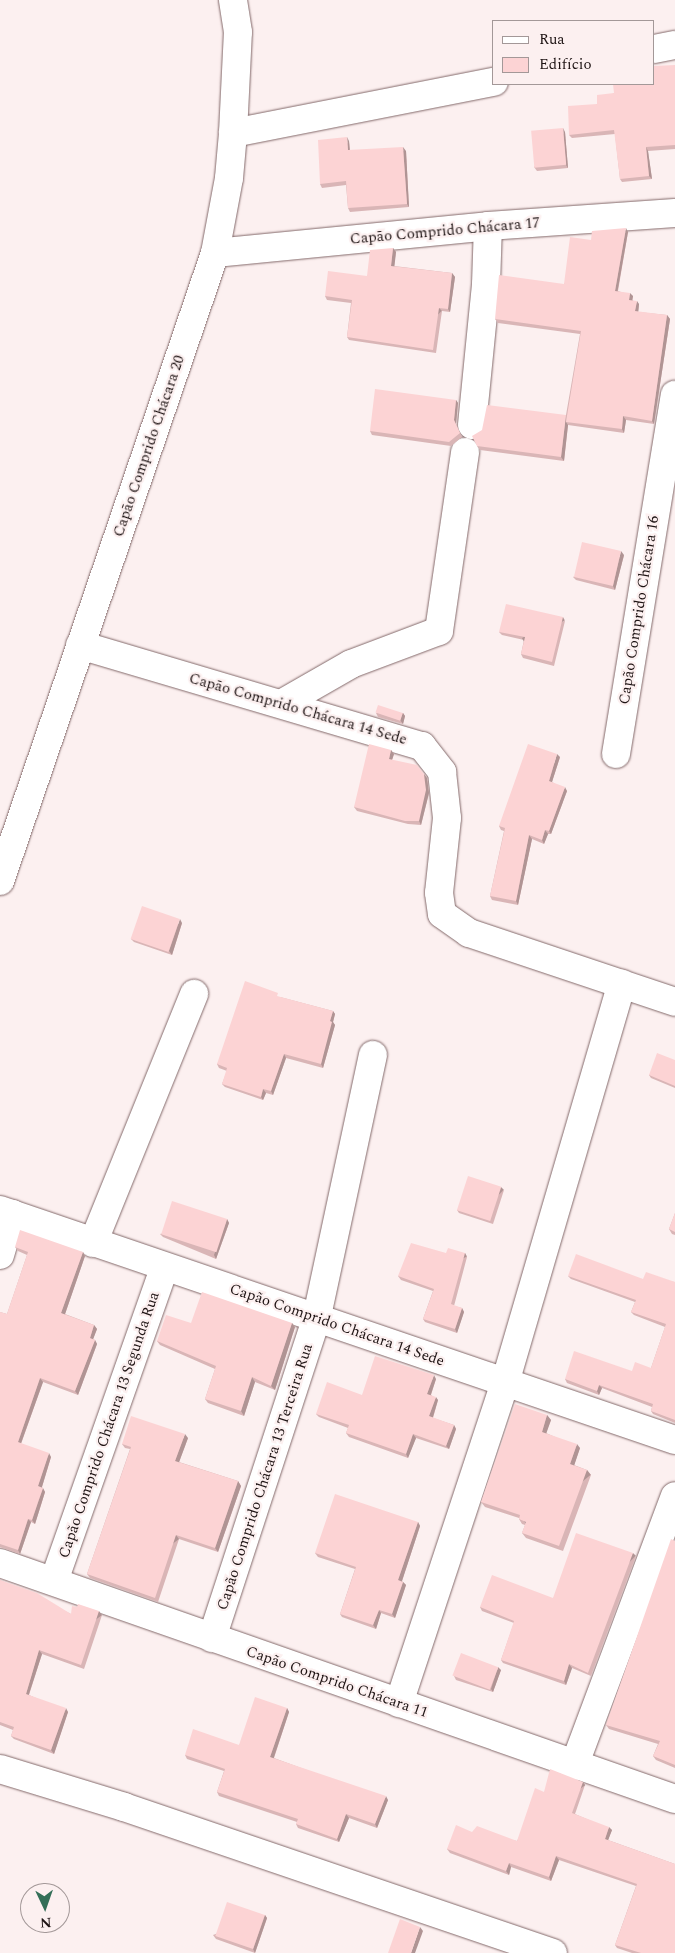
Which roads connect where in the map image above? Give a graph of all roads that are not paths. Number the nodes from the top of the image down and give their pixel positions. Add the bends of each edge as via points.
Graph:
1 (233, 0) edge
2 (675, 45) edge
3 (655, 49) edge
4 (492, 82) edge
5 (233, 133) junction
6 (675, 213) edge
7 (488, 226) junction
8 (215, 253) junction
9 (675, 395) edge
10 (472, 425) dead end
11 (465, 452) dead end
12 (80, 646) junction
13 (283, 703) junction
14 (616, 754) dead end
15 (0, 881) edge
16 (622, 984) junction
17 (194, 994) dead end
18 (675, 1002) edge
19 (373, 1055) dead end
20 (6, 1212) edge
21 (93, 1242) junction
22 (0, 1255) edge
23 (164, 1268) junction
24 (317, 1316) junction
25 (504, 1383) junction
26 (675, 1440) edge
27 (675, 1496) edge
28 (0, 1563) edge
29 (54, 1581) junction
30 (212, 1638) junction
31 (399, 1703) junction
32 (574, 1766) junction
33 (0, 1769) edge
34 (675, 1800) edge
35 (553, 1953) edge

1 - 5 street, Capão Comprido Chácara 20 via 238,32
2 - 3 street
4 - 5 street
5 - 8 street, Capão Comprido Chácara 20 via 229,178
6 - 7 street, Capão Comprido Chácara 17
7 - 8 street, Capão Comprido Chácara 17
7 - 10 street via 486,285
8 - 12 street, Capão Comprido Chácara 20
9 - 14 street, Capão Comprido Chácara 16
11 - 13 street via 439,631 351,664
12 - 13 street, Capão Comprido Chácara 14 Sede
12 - 15 street, Capão Comprido Chácara 20
13 - 16 street, Capão Comprido Chácara 14 Sede via 422,746 442,772 447,818 439,893 442,914 469,933
16 - 18 street, Capão Comprido Chácara 14 Sede
16 - 25 street
17 - 21 street
19 - 24 street, Capão Comprido Chácara 13 Terceira Rua
20 - 21 street, Capão Comprido Chácara 14 Sede
20 - 22 street
21 - 23 street, Capão Comprido Chácara 14 Sede
23 - 24 street, Capão Comprido Chácara 14 Sede
23 - 29 street, Capão Comprido Chácara 13 Segunda Rua
24 - 25 street, Capão Comprido Chácara 14 Sede
24 - 30 street, Capão Comprido Chácara 13 Terceira Rua
25 - 26 street, Capão Comprido Chácara 14 Sede
25 - 31 street
27 - 32 street
28 - 29 street, Capão Comprido Chácara 11
29 - 30 street, Capão Comprido Chácara 11
30 - 31 street, Capão Comprido Chácara 11
31 - 32 street, Capão Comprido Chácara 11
32 - 34 street, Capão Comprido Chácara 11
33 - 35 street via 124,1807

